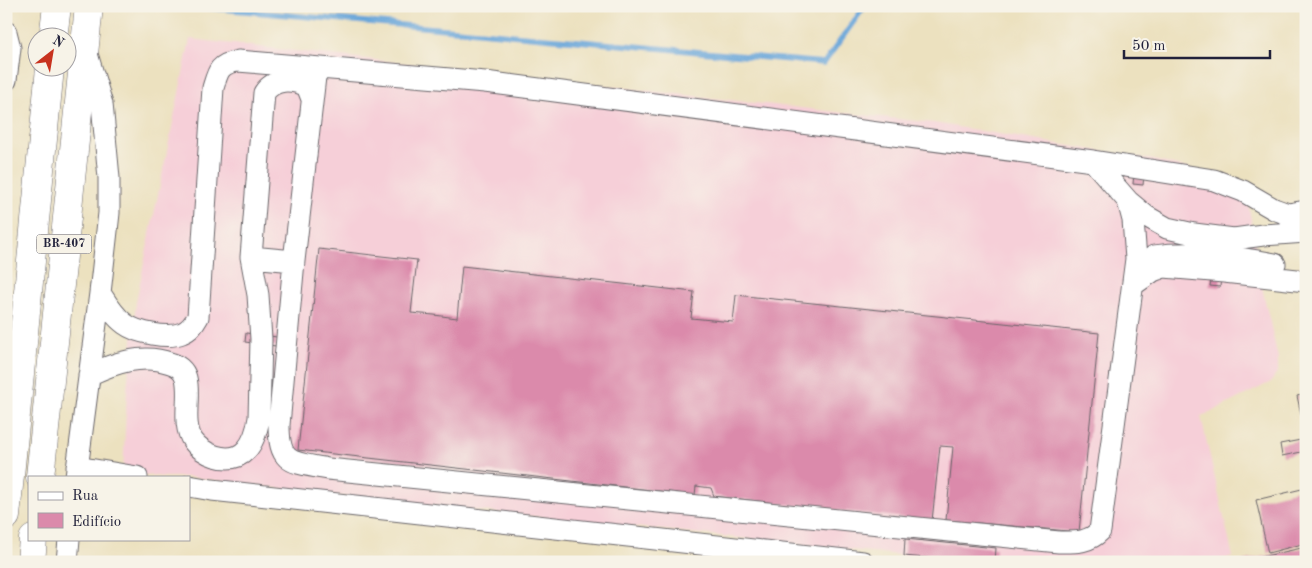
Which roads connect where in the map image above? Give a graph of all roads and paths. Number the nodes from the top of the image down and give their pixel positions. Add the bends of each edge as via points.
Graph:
1 (56, 7) edge
2 (89, 9) edge
3 (54, 28) edge
4 (6, 32) edge
5 (85, 48) junction
6 (316, 68) junction
7 (49, 78) edge
8 (6, 80) edge
9 (312, 98) junction
10 (1093, 161) junction
11 (1128, 201) junction
12 (1306, 211) edge
13 (1306, 232) edge
14 (251, 257) junction
15 (1136, 259) junction
16 (294, 261) junction
17 (1306, 269) edge
18 (1306, 281) edge
19 (1133, 285) junction
20 (100, 293) junction
21 (89, 375) junction
22 (77, 472) edge
23 (40, 476) edge
24 (125, 476) edge
25 (190, 486) edge
26 (6, 516) edge
27 (33, 540) edge
28 (69, 540) edge
29 (31, 562) edge
30 (67, 562) edge
31 (863, 562) edge

1 - 3 highway
2 - 5 highway, BR-407
4 - 8 lane via 10,48
5 - 20 lane via 102,104 109,178
5 - 23 highway, BR-407
6 - 9 lane
6 - 10 lane via 484,82
6 - 20 lane via 238,61 222,66 217,73 213,88 198,317 192,326 181,334 171,335 136,330 119,320
7 - 26 highway, BR-407
9 - 14 lane via 307,86 298,81 278,82 267,88 264,94
9 - 16 lane
10 - 11 lane
10 - 12 lane via 1214,180 1288,214
11 - 13 lane via 1167,228 1194,234 1234,239
11 - 15 lane
14 - 16 lane
14 - 21 lane via 261,339 259,418 254,438 239,456 228,458 207,453 191,438 187,425 186,377 182,369 173,364 158,359 124,362
15 - 17 lane via 1185,253
15 - 19 lane
16 - 19 lane via 279,425 279,444 283,454 291,460 337,470 1059,542 1085,541 1100,531
18 - 19 lane via 1164,267
20 - 21 lane
21 - 22 lane
22 - 24 lane
25 - 31 lane
27 - 29 highway
28 - 30 lane

